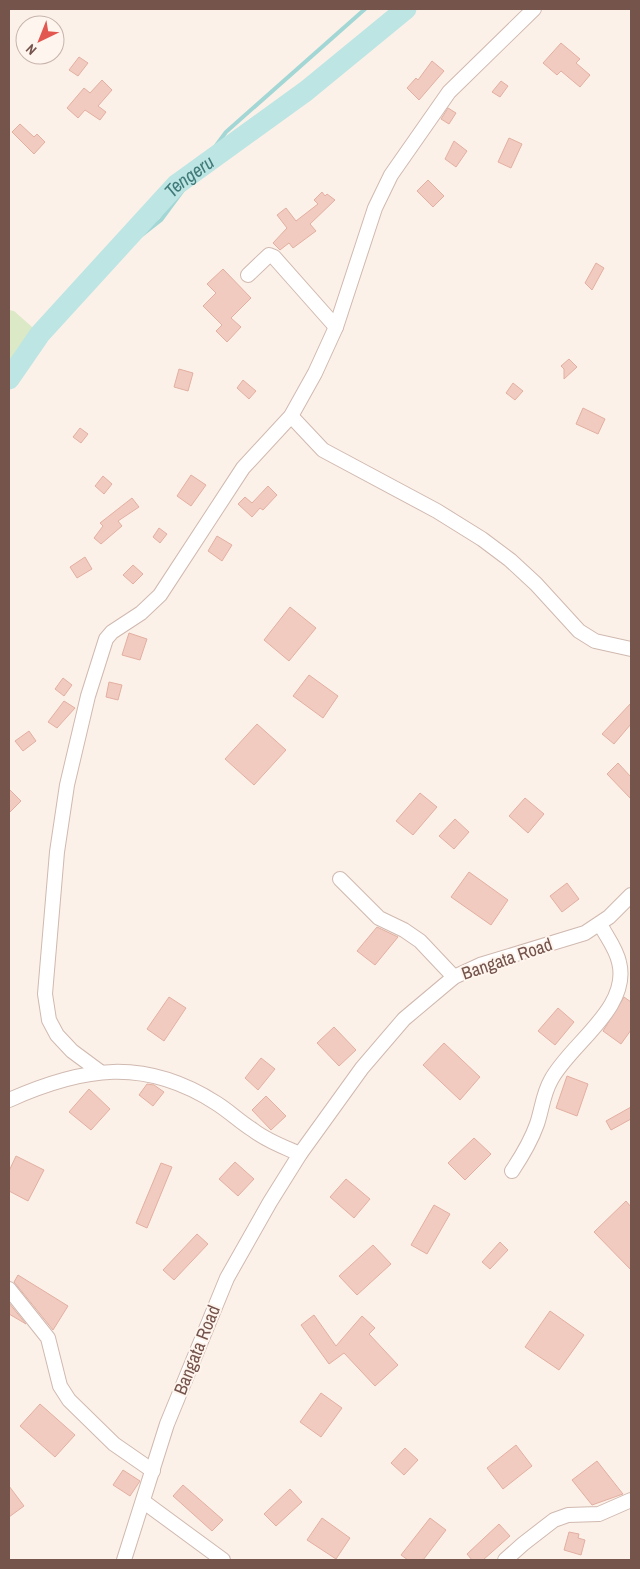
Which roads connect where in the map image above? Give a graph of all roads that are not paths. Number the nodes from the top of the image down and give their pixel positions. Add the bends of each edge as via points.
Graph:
1 (534, 9) edge
2 (248, 275) dead end
3 (336, 327) junction
4 (291, 416) junction
5 (631, 649) edge
6 (340, 879) dead end
7 (631, 895) edge
8 (600, 924) junction
9 (454, 977) junction
10 (99, 1071) junction
11 (9, 1100) edge
12 (300, 1154) junction
13 (512, 1171) dead end
14 (9, 1289) edge
15 (154, 1471) junction
16 (631, 1500) edge
17 (144, 1502) junction
18 (124, 1560) edge
19 (224, 1560) edge
20 (505, 1560) edge

1 - 3 street via 449,92 391,175 375,208
2 - 3 street via 269,255
3 - 4 street
4 - 5 street via 323,450 482,539 529,578 579,631 595,641
4 - 10 street via 243,468 160,595 106,639 90,687 73,753 62,818 45,994 49,1020 57,1036
6 - 9 street via 379,918 420,941
7 - 8 street, Bangata Road
8 - 9 street, Bangata Road via 576,936 480,965
8 - 13 street via 620,963 618,990 608,1011 559,1066 550,1081 533,1134
9 - 12 street, Bangata Road via 404,1019 362,1068
10 - 11 street via 35,1088
10 - 12 street via 142,1073 188,1087 253,1131
12 - 15 street, Bangata Road via 224,1285 167,1424
14 - 15 street via 48,1338 60,1386 69,1400 114,1444
15 - 17 street, Bangata Road
16 - 20 street via 599,1514 568,1515 554,1520
17 - 18 street, Bangata Road
17 - 19 street

